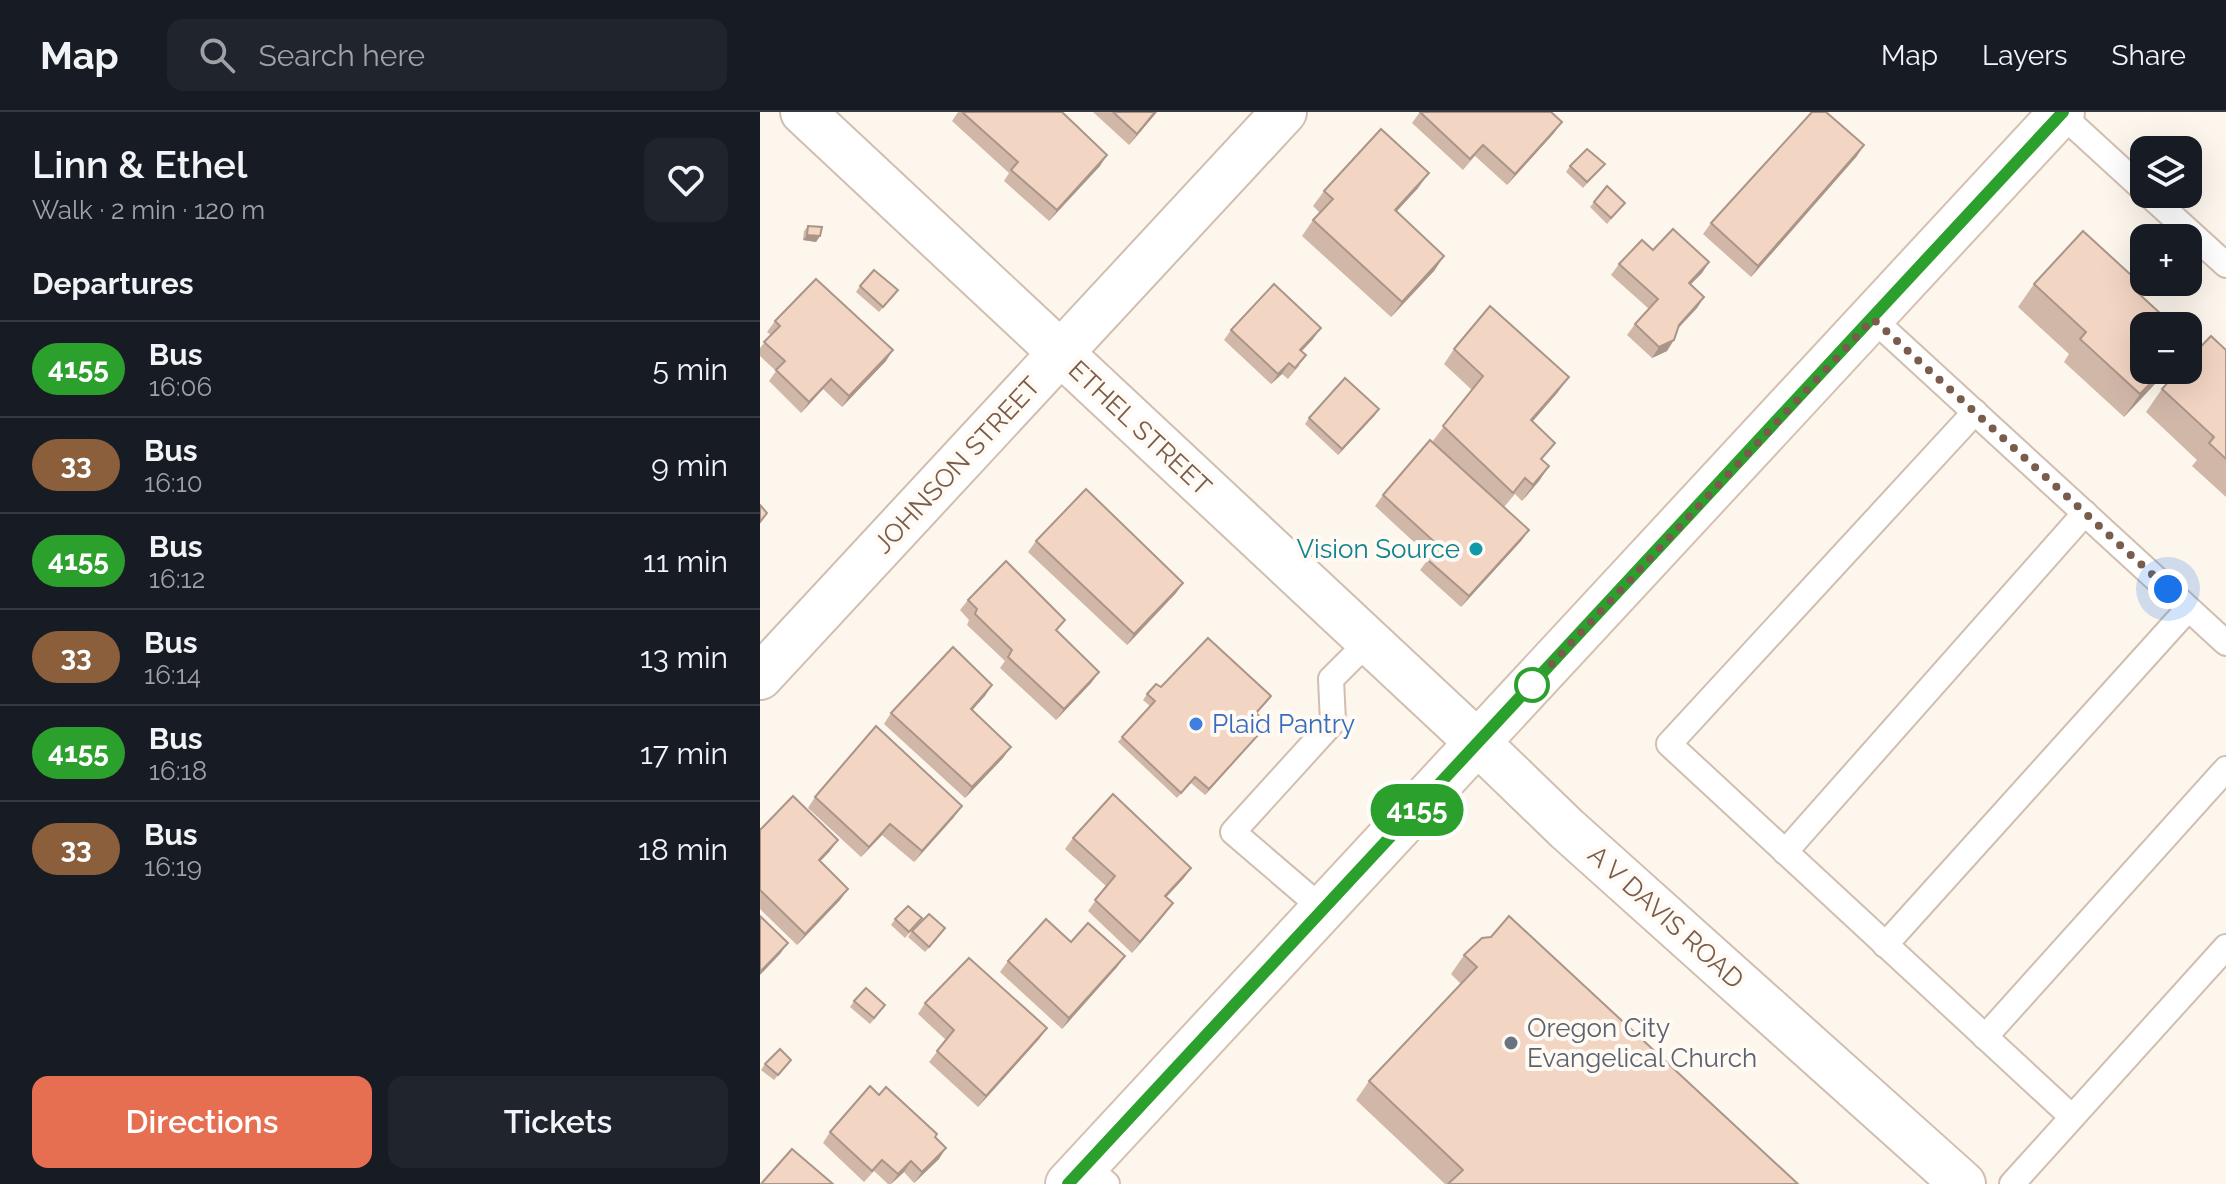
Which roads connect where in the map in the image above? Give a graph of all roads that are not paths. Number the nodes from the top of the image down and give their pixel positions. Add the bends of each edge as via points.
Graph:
1 (803, 112) edge
2 (1284, 112) edge
3 (2062, 113) edge
4 (2130, 177) edge
5 (2164, 208) edge
6 (2226, 265) edge
7 (1873, 319) junction
8 (1061, 354) junction
9 (1975, 412) junction
10 (2085, 513) junction
11 (2188, 609) junction
12 (1369, 641) junction
13 (2226, 643) edge
14 (760, 677) edge
15 (1478, 743) junction
16 (2226, 769) edge
17 (1785, 852) junction
18 (1324, 910) junction
19 (1885, 945) junction
20 (2226, 947) edge
21 (1985, 1037) junction
22 (2072, 1117) junction
23 (1087, 1178) edge
24 (1963, 1184) edge
25 (2012, 1184) edge

1 - 8 street, ETHEL STREET
2 - 8 street, JOHNSON STREET
3 - 4 lane
3 - 7 street
5 - 6 lane
7 - 9 lane
7 - 15 street
8 - 12 street, ETHEL STREET
8 - 14 street, JOHNSON STREET
9 - 10 lane
9 - 17 lane via 1669,744
10 - 11 lane
10 - 17 lane
11 - 13 lane
11 - 19 lane
12 - 15 street, ETHEL STREET
12 - 18 lane via 1331,679 1333,722 1233,832
15 - 18 street
15 - 24 street, A V DAVIS ROAD
16 - 21 lane
17 - 19 lane
18 - 23 street
19 - 21 lane
20 - 22 lane
21 - 22 lane
22 - 25 lane

